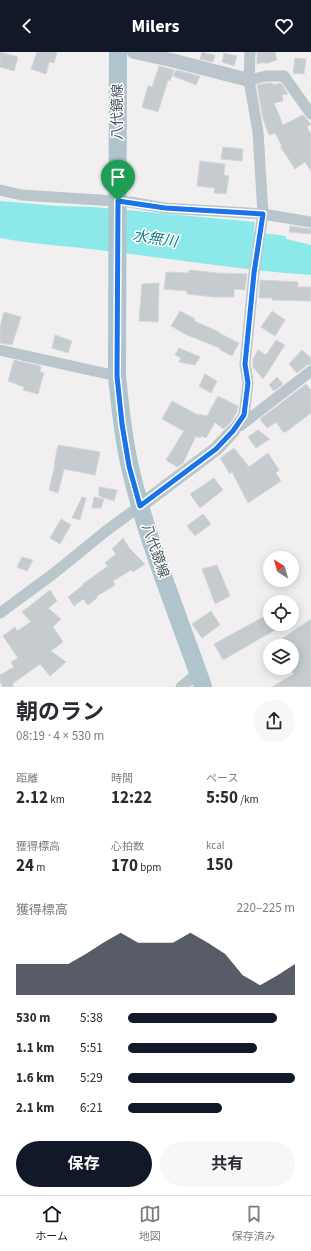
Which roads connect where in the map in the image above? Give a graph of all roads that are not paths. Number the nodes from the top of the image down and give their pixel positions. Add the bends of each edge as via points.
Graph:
1 (118, 52) edge
2 (134, 52) edge
3 (250, 52) edge
4 (250, 80) junction
5 (311, 114) edge
6 (0, 190) edge
7 (118, 202) junction
8 (263, 214) junction
9 (311, 222) edge
10 (0, 350) edge
11 (311, 371) edge
12 (117, 376) junction
13 (233, 431) junction
14 (140, 506) junction
15 (0, 613) edge
16 (200, 680) edge
17 (181, 687) edge

1 - 7 main road, 八代鏡線
2 - 4 street
3 - 4 street
4 - 5 street via 266,76 284,76
4 - 8 street via 258,132
6 - 7 street via 22,196
7 - 8 street via 165,208
7 - 12 main road, 八代鏡線
8 - 9 street
8 - 13 street via 245,364 248,383 244,415
10 - 12 street
11 - 13 street
12 - 14 main road, 八代鏡線 via 129,466
13 - 14 street via 216,449
14 - 15 street
14 - 16 main road, 八代鏡線
16 - 17 street

